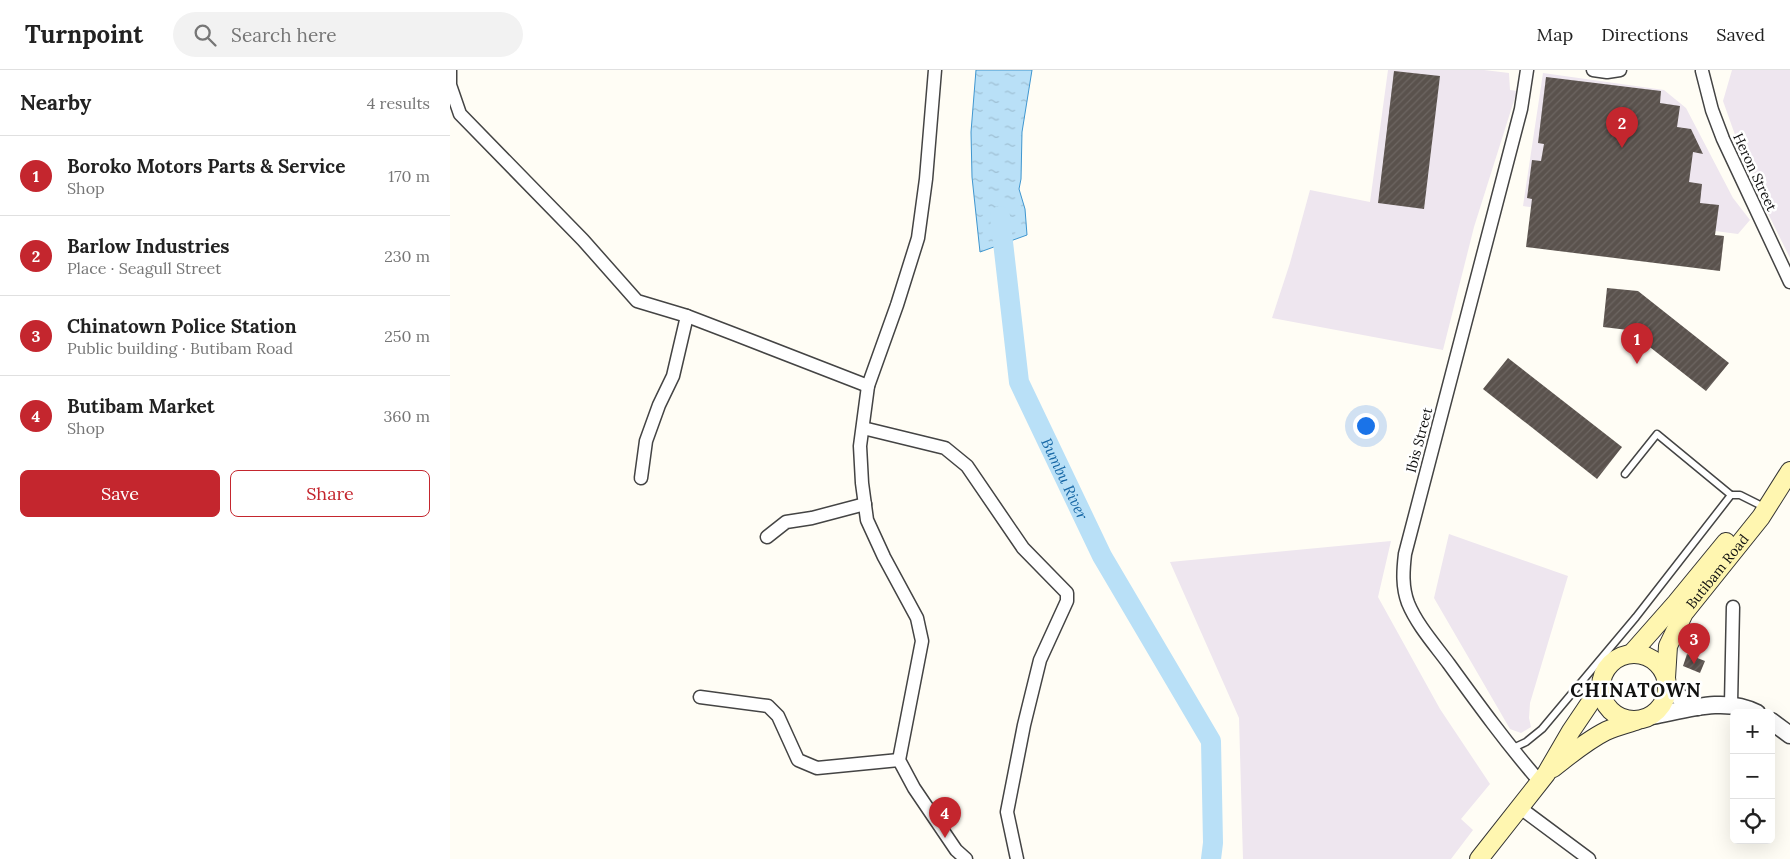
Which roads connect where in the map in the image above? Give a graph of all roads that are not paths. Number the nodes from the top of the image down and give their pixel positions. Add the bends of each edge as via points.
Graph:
1 (450, 70) edge
2 (934, 70) edge
3 (1527, 70) edge
4 (1593, 70) edge
5 (1620, 70) edge
6 (1701, 70) edge
7 (455, 117) edge
8 (1790, 282) edge
9 (687, 316) junction
10 (868, 386) junction
11 (863, 428) junction
12 (1790, 471) edge
13 (1625, 474) dead end
14 (641, 478) dead end
15 (1731, 495) junction
16 (864, 504) junction
17 (1758, 504) junction
18 (767, 537) dead end
19 (1732, 607) dead end
20 (1631, 654) junction
21 (1667, 684) junction
22 (1600, 688) junction
23 (700, 697) dead end
24 (1731, 704) junction
25 (1698, 707) junction
26 (1748, 709) edge
27 (1644, 718) junction
28 (1775, 724) edge
29 (1790, 735) edge
30 (1511, 749) junction
31 (899, 760) junction
32 (1543, 778) junction
33 (1519, 807) junction
34 (966, 859) edge
35 (1016, 859) edge
36 (1479, 859) edge
37 (1589, 859) edge

1 - 7 street
2 - 10 street via 918,238
3 - 30 street, Ibis Street via 1521,109 1403,571 1404,589 1415,617
4 - 5 street
6 - 8 street, Heron Street via 1723,139
7 - 9 street via 583,240 637,301
9 - 10 street
9 - 14 street via 673,376 646,441
10 - 11 street
11 - 16 street via 860,446
11 - 35 street via 945,448 967,466 1023,548 1067,594 1067,601 1040,660 1024,725 1008,812
12 - 17 main road, Butibam Road
12 - 21 main road, Butibam Road via 1761,517 1684,613 1668,646
13 - 15 lane via 1657,434
15 - 17 lane
15 - 30 lane via 1542,730
16 - 18 street via 786,522
16 - 31 street via 880,550 917,618 922,641
17 - 20 main road, Butibam Road
19 - 24 street
20 - 21 main road via 1654,661 1661,668
20 - 22 main road via 1610,663 1602,674
21 - 25 street via 1671,693
21 - 27 main road via 1662,704
22 - 27 main road via 1603,702 1611,712 1623,719
22 - 32 main road
23 - 31 street via 768,706 778,716 798,760 817,768
24 - 25 street
24 - 26 street
25 - 27 street
27 - 32 main road via 1607,730 1585,743
28 - 29 street
30 - 32 street, Ibis Street
31 - 34 street via 914,788 956,850
32 - 33 main road
33 - 36 main road
33 - 37 street

